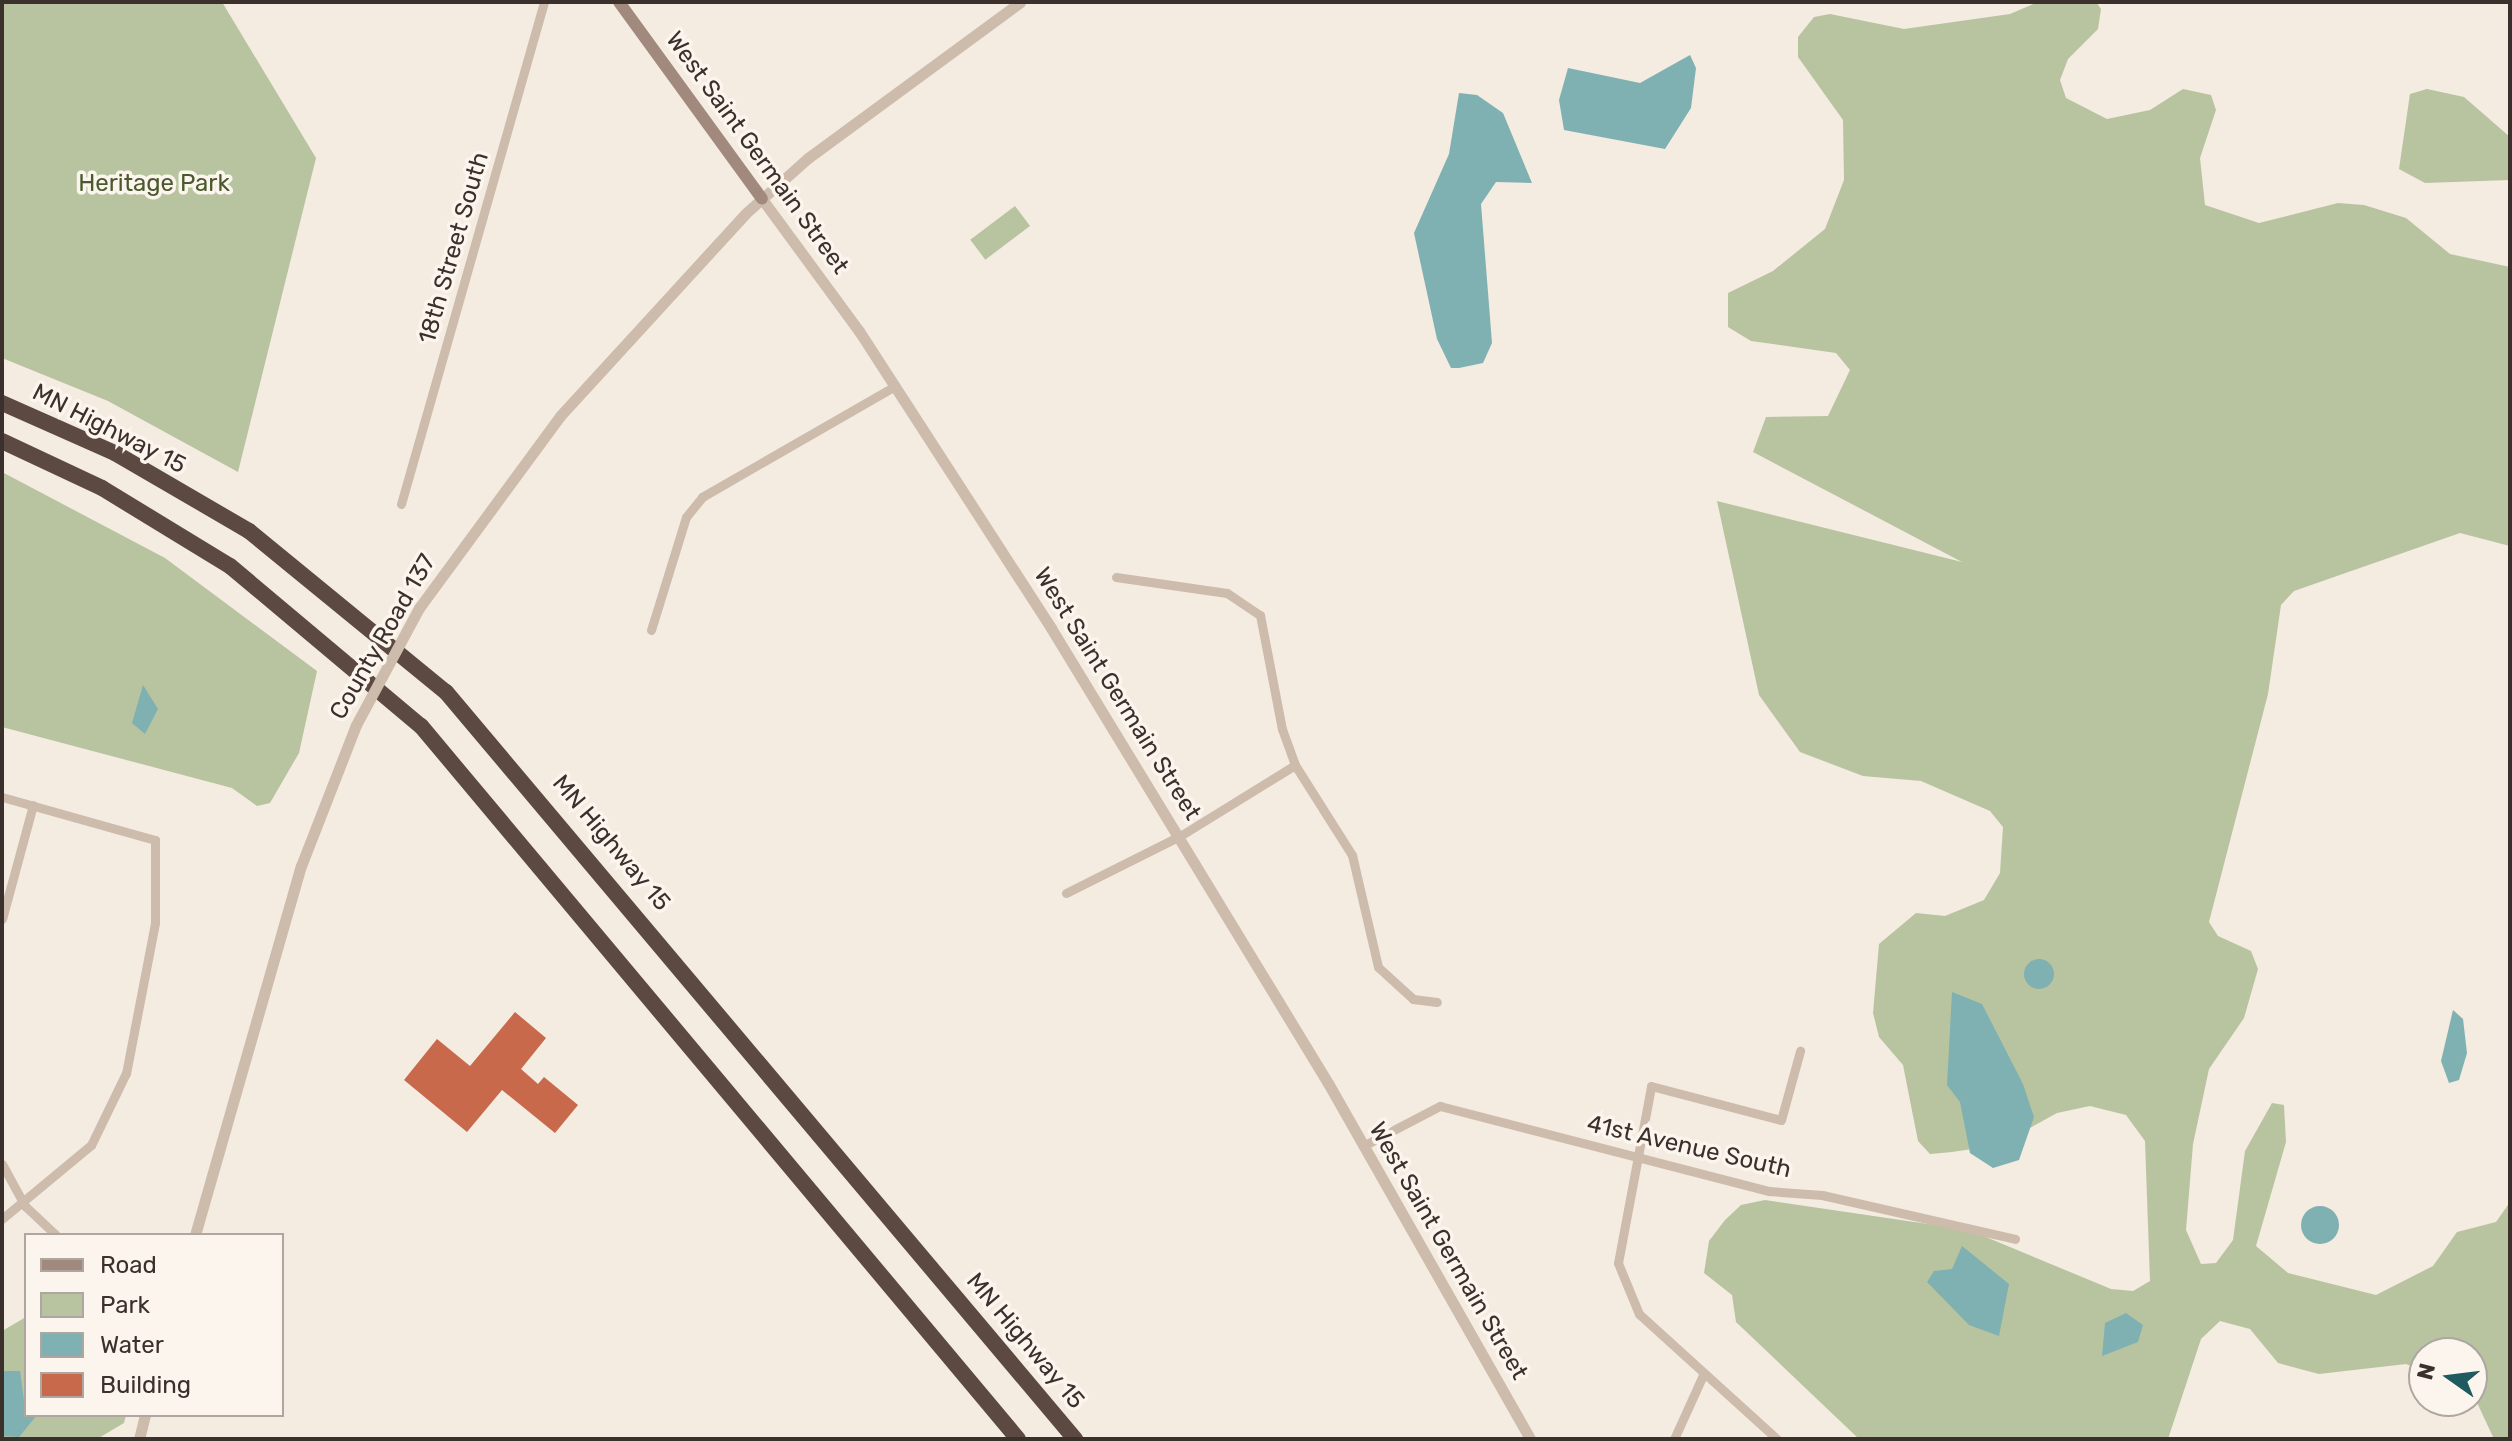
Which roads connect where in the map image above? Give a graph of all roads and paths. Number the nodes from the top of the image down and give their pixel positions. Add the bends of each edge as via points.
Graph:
1 (544, 2) edge
2 (619, 2) edge
3 (1020, 2) edge
4 (762, 199) junction
5 (895, 386) junction
6 (2, 403) edge
7 (2, 441) edge
8 (401, 504) dead end
9 (1116, 577) dead end
10 (651, 630) dead end
11 (1295, 765) junction
12 (2, 797) edge
13 (33, 805) junction
14 (1180, 836) junction
15 (1066, 893) dead end
16 (2, 919) edge
17 (1437, 1002) dead end
18 (1800, 1051) dead end
19 (1363, 1146) junction
20 (1633, 1155) junction
21 (2, 1164) edge
22 (25, 1206) junction
23 (2, 1219) edge
24 (54, 1233) edge
25 (196, 1233) edge
26 (2015, 1239) dead end
27 (1704, 1373) junction
28 (144, 1417) edge
29 (139, 1439) edge
30 (1018, 1439) edge
31 (1075, 1439) edge
32 (1530, 1439) edge
33 (1674, 1439) edge
34 (1777, 1439) edge

1 - 8 street, 18th Street South
2 - 4 main road, West Saint Germain Street
3 - 4 street, County Road 137
4 - 5 street, West Saint Germain Street
4 - 25 street, County Road 137, bridge via 560,416 419,608 356,725 301,866
5 - 10 street via 702,497 686,517
5 - 14 street, West Saint Germain Street
6 - 31 highway, MN Highway 15 via 115,453 249,531 446,692
7 - 30 highway via 102,488 230,566 421,726
9 - 11 street via 1227,593 1260,615
11 - 14 street
11 - 17 street via 1352,855 1387,982 1413,999
12 - 13 street
13 - 16 street
13 - 22 street via 155,840 155,923 126,1073 91,1145
14 - 15 street
14 - 19 street, West Saint Germain Street
18 - 20 street via 1781,1120 1651,1086
19 - 20 street, 41st Avenue South via 1440,1106
19 - 32 street, West Saint Germain Street
20 - 26 street, 41st Avenue South via 1769,1191 1822,1195
20 - 27 street via 1618,1263 1639,1314
21 - 22 street
22 - 23 street
22 - 24 street
27 - 33 street
27 - 34 street
28 - 29 street

